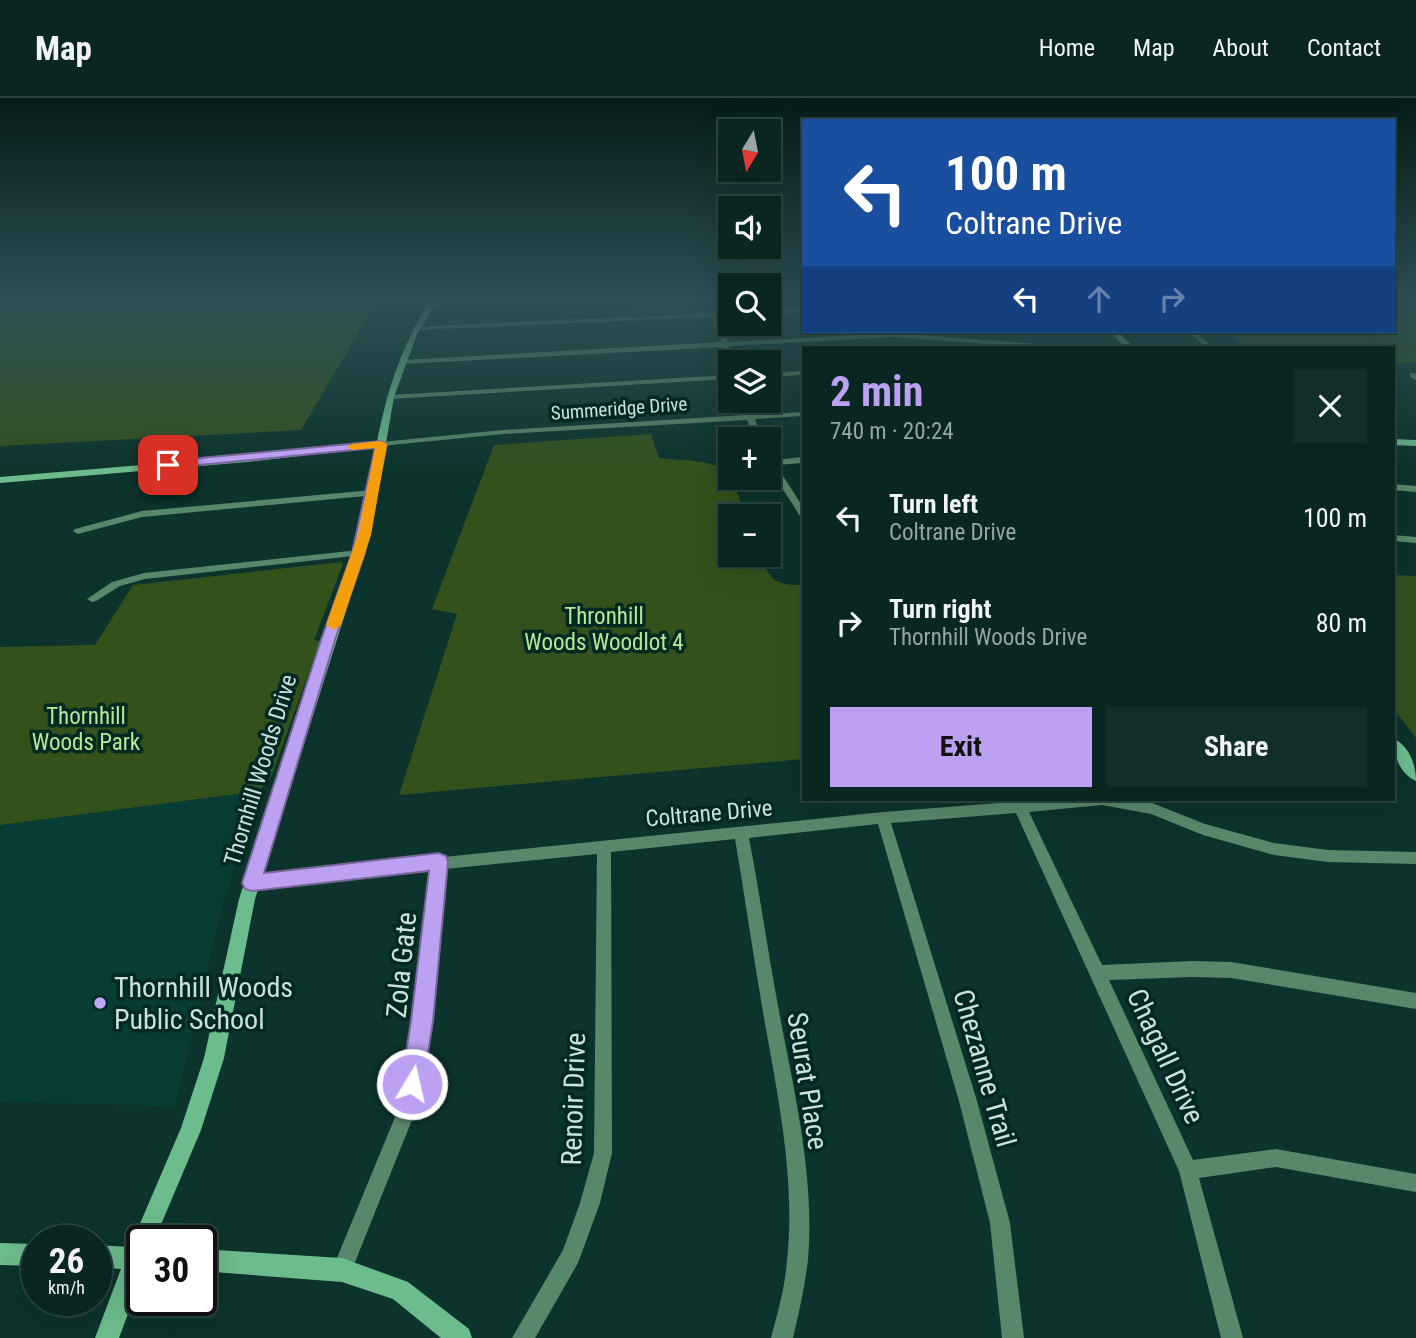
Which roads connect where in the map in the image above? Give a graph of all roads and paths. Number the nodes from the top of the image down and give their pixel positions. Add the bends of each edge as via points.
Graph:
1 (405, 358) edge
2 (478, 358) edge
3 (404, 362) junction
4 (802, 373) edge
5 (781, 374) edge
6 (718, 378) edge
7 (390, 397) junction
8 (748, 413) edge
9 (802, 414) edge
10 (750, 417) junction
11 (754, 427) edge
12 (1395, 442) edge
13 (1416, 443) edge
14 (381, 444) junction
15 (802, 460) edge
16 (781, 461) edge
17 (781, 479) edge
18 (0, 480) edge
19 (1395, 487) edge
20 (1416, 489) edge
21 (373, 492) junction
22 (802, 511) edge
23 (78, 531) dead end
24 (1395, 538) edge
25 (1416, 540) edge
26 (359, 553) junction
27 (92, 599) dead end
28 (1395, 749) edge
29 (1416, 775) edge
30 (1092, 801) edge
31 (1114, 801) edge
32 (1152, 804) edge
33 (1021, 808) junction
34 (883, 818) junction
35 (741, 833) junction
36 (604, 846) junction
37 (1416, 858) edge
38 (439, 862) junction
39 (252, 883) junction
40 (1097, 973) junction
41 (1416, 1001) edge
42 (1188, 1170) junction
43 (1416, 1183) edge
44 (151, 1225) edge
45 (0, 1254) edge
46 (21, 1255) edge
47 (217, 1261) edge
48 (342, 1270) junction
49 (126, 1289) edge
50 (107, 1338) edge
51 (460, 1338) edge
52 (523, 1338) edge
53 (782, 1338) edge
54 (1013, 1338) edge
55 (1231, 1338) edge

1 - 3 street, Thornhill Woods Drive
2 - 3 street
3 - 7 street, Thornhill Woods Drive
4 - 5 street
6 - 7 street
7 - 14 street, Thornhill Woods Drive
8 - 10 street
9 - 10 street, Summeridge Drive
10 - 11 street
10 - 14 street, Summeridge Drive
12 - 13 street
14 - 18 street, Summeridge Drive
14 - 21 street, Thornhill Woods Drive
15 - 16 street
17 - 22 street
19 - 20 street
21 - 23 street via 142,514
21 - 26 street, Thornhill Woods Drive
24 - 25 street
26 - 27 street via 144,576 112,586
26 - 39 street, Thornhill Woods Drive
28 - 29 street
30 - 33 street, Coltrane Drive
31 - 32 street, Coltrane Drive
32 - 37 street, Coltrane Drive via 1203,830 1274,849 1328,856
33 - 34 street, Coltrane Drive
33 - 40 street, Chagall Drive
34 - 35 street, Coltrane Drive
34 - 54 street, Chezanne Trail via 1000,1223
35 - 36 street, Coltrane Drive
35 - 53 street, Seurat Place via 798,1186 796,1263
36 - 38 street, Coltrane Drive
36 - 52 street, Renoir Drive via 603,1153 571,1256
38 - 39 street, Coltrane Drive
38 - 48 street, Zola Gate via 409,1105
39 - 44 street, Thornhill Woods Drive via 214,1058 191,1130
40 - 41 street via 1231,970
40 - 42 street, Chagall Drive
42 - 43 street via 1276,1158
42 - 55 street, Chagall Drive
45 - 46 street
47 - 48 street
48 - 51 street via 400,1290
49 - 50 street, Thornhill Woods Drive

